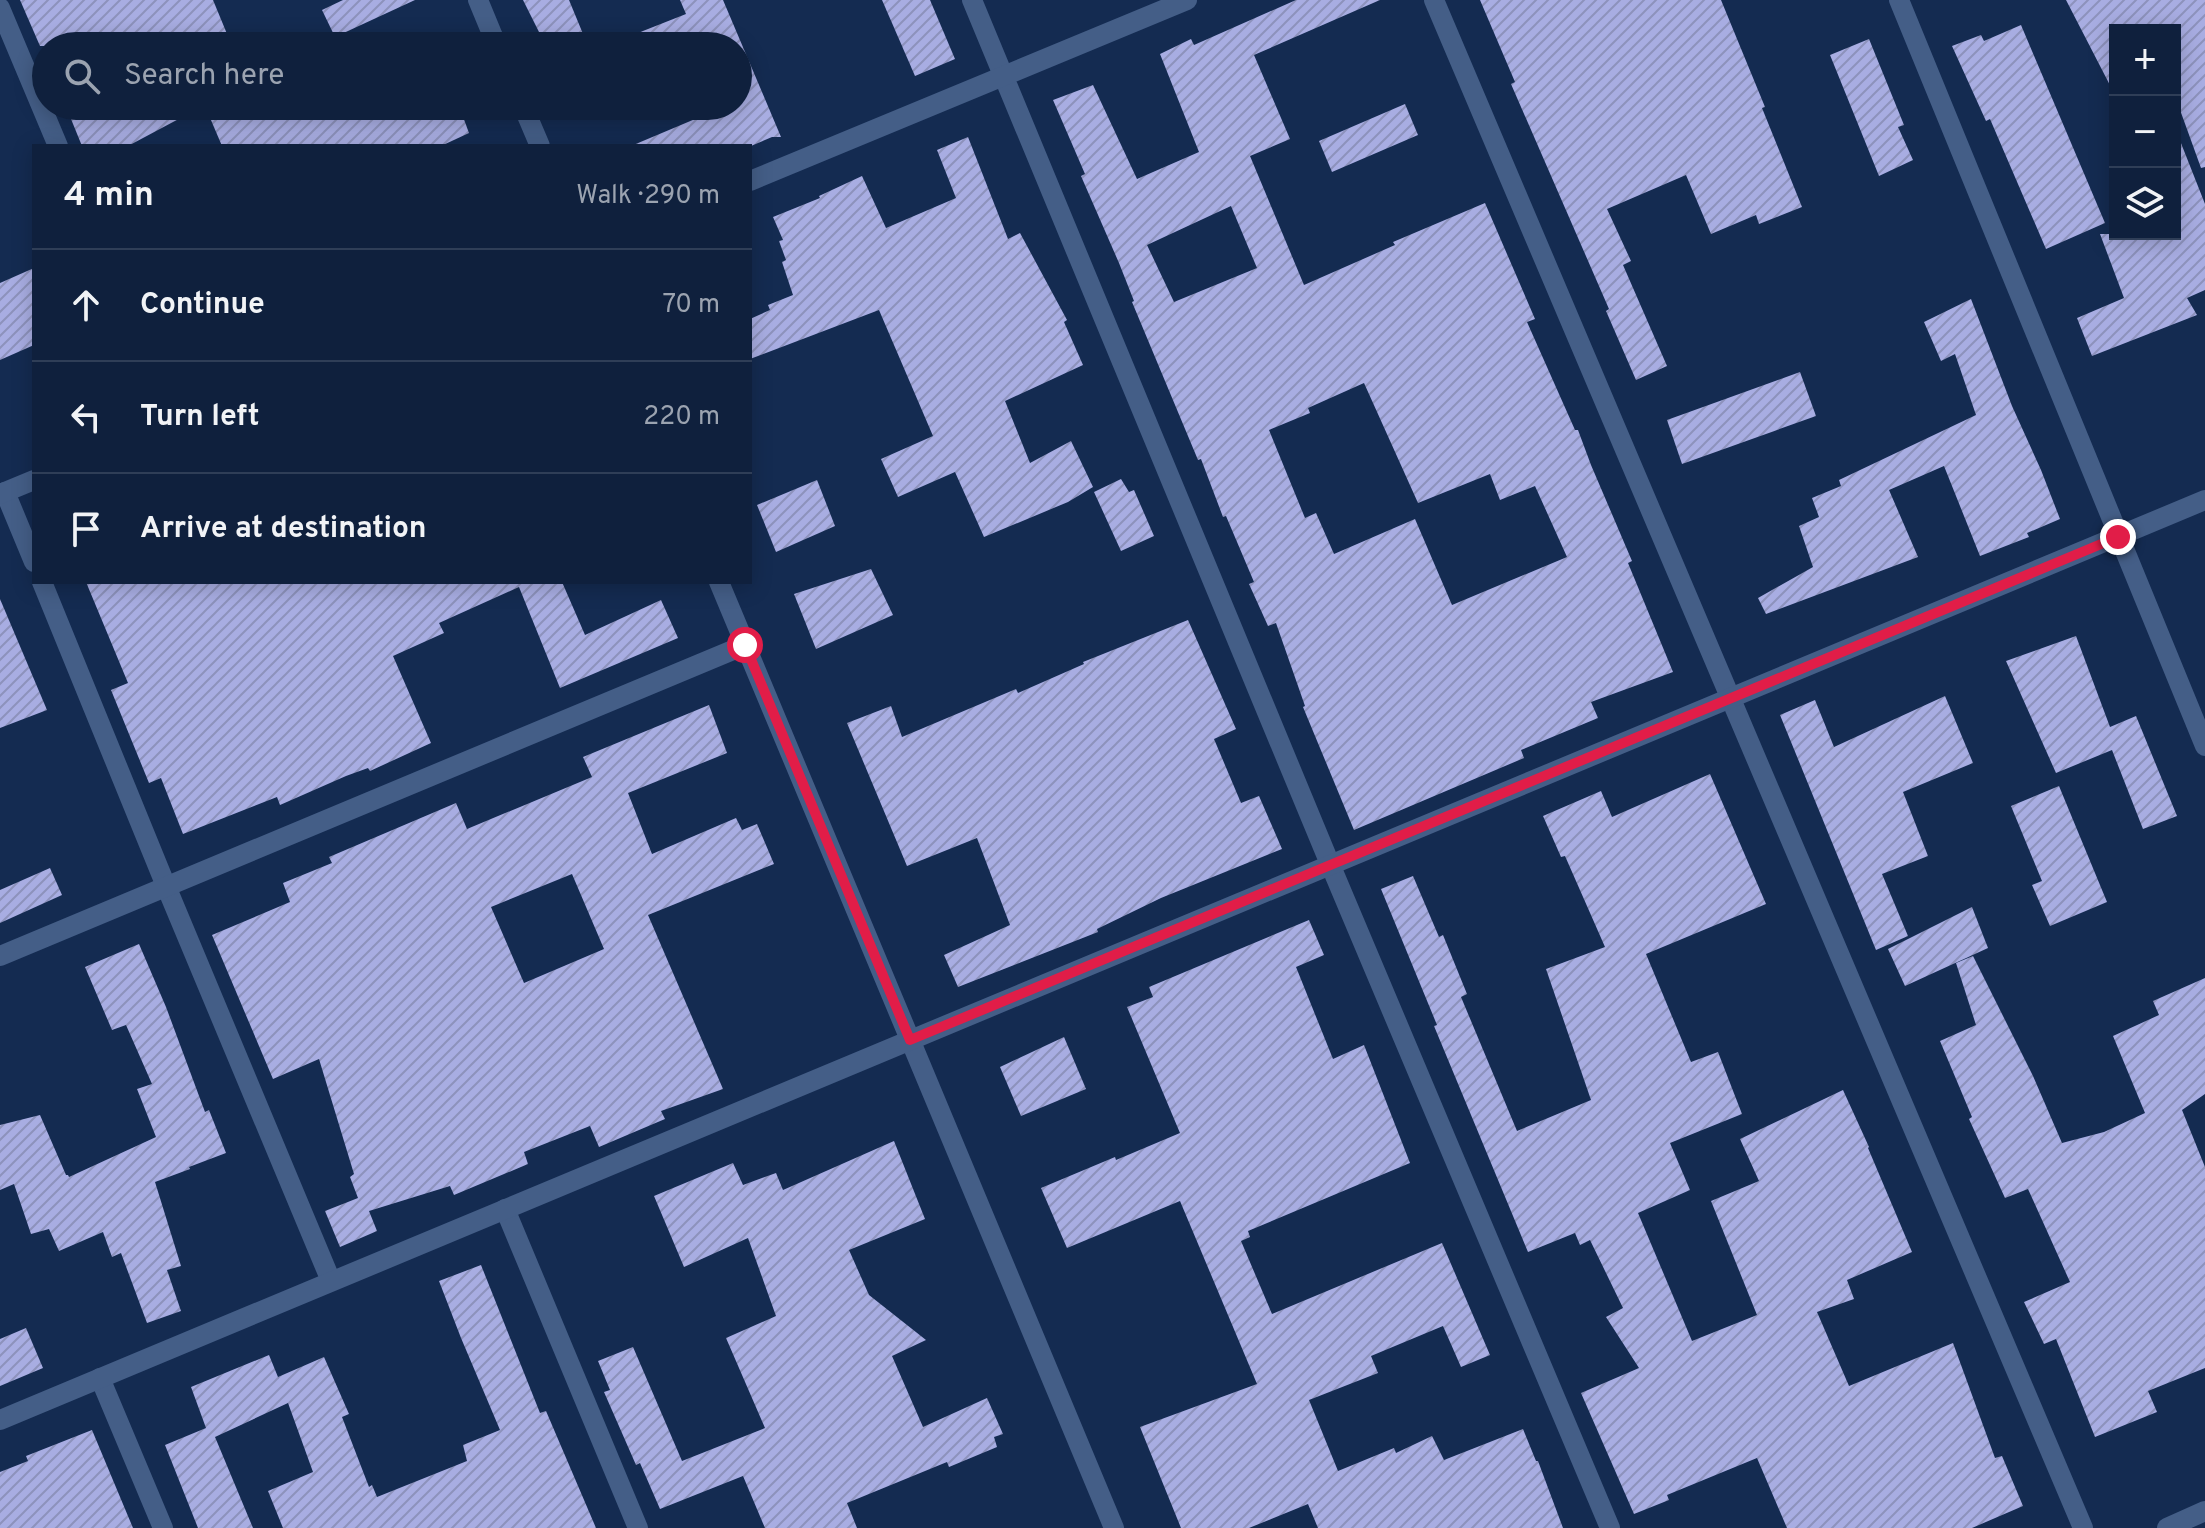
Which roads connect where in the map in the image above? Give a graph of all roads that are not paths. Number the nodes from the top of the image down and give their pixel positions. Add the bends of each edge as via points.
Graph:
1 (478, 0) edge
2 (972, 0) edge
3 (1187, 0) edge
4 (1434, 0) edge
5 (1899, 0) edge
6 (0, 8) edge
7 (491, 32) edge
8 (1004, 75) junction
9 (32, 84) edge
10 (47, 120) edge
11 (529, 120) edge
12 (57, 144) edge
13 (539, 144) edge
14 (752, 180) edge
15 (32, 481) edge
16 (3, 493) edge
17 (2205, 500) edge
18 (2118, 537) junction
19 (32, 558) edge
20 (43, 584) edge
21 (720, 584) edge
22 (745, 645) junction
23 (1730, 697) junction
24 (2205, 746) edge
25 (1330, 864) junction
26 (166, 886) junction
27 (0, 956) edge
28 (910, 1040) junction
29 (505, 1209) junction
30 (331, 1281) junction
31 (100, 1378) junction
32 (0, 1420) edge
33 (2205, 1511) edge
34 (163, 1528) edge
35 (638, 1528) edge
36 (1114, 1528) edge
37 (1610, 1528) edge
38 (2083, 1528) edge
39 (2167, 1528) edge

1 - 7 street
2 - 8 street
3 - 8 street
4 - 23 street
5 - 18 street
6 - 9 street
8 - 14 street
8 - 25 street
10 - 12 street
11 - 13 street
15 - 16 street
16 - 19 street
17 - 18 street
18 - 23 street
18 - 24 street
20 - 26 street
21 - 22 street
22 - 26 street
22 - 28 street
23 - 25 street
23 - 38 street
25 - 28 street
25 - 37 street
26 - 27 street
26 - 30 street
28 - 29 street
28 - 36 street
29 - 30 street
29 - 35 street
30 - 31 street
31 - 32 street
31 - 34 street
33 - 39 street

